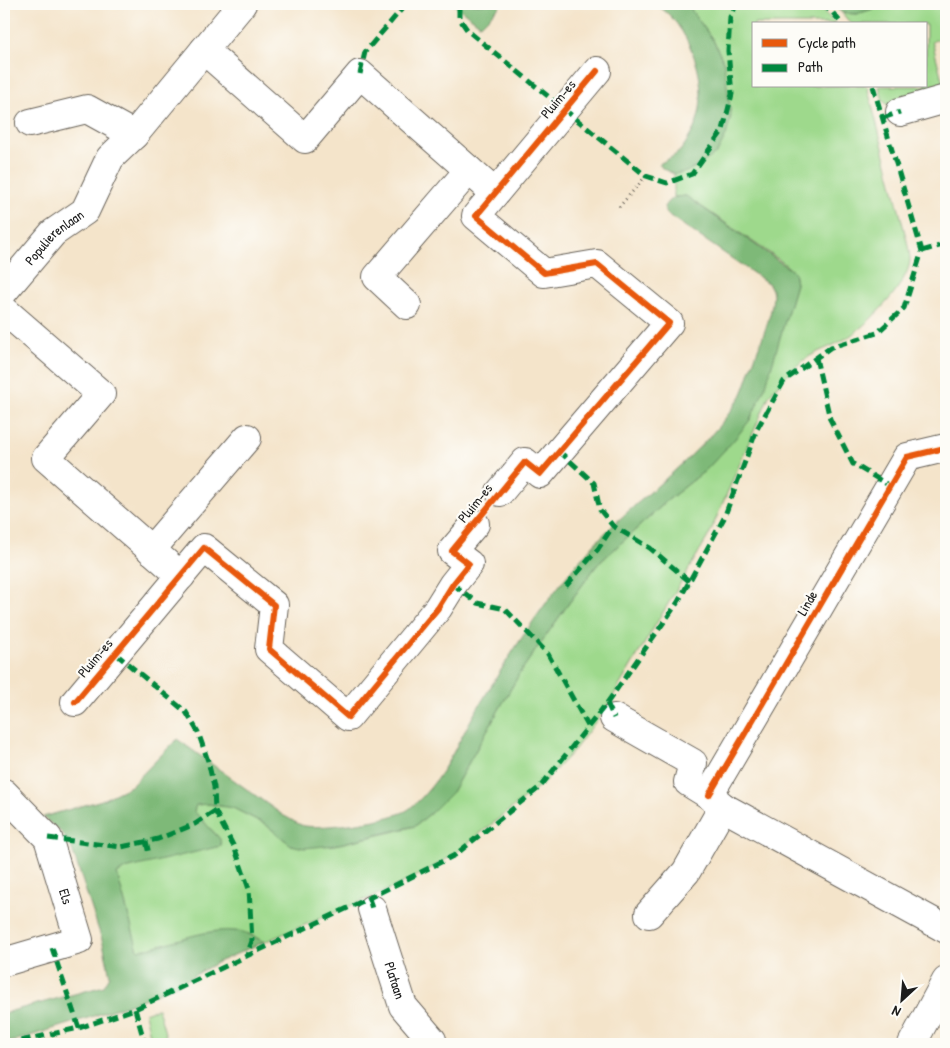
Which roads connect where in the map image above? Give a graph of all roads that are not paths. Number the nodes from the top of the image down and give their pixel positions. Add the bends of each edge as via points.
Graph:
1 (242, 4) edge
2 (204, 50) junction
3 (597, 71) dead end
4 (946, 99) edge
5 (900, 112) dead end
6 (30, 123) dead end
7 (134, 135) junction
8 (469, 170) junction
9 (495, 193) junction
10 (4, 291) edge
11 (407, 305) dead end
12 (4, 310) edge
13 (247, 438) dead end
14 (945, 448) dead end
15 (500, 492) dead end
16 (474, 524) dead end
17 (151, 550) junction
18 (181, 576) junction
19 (75, 702) dead end
20 (614, 718) dead end
21 (4, 794) edge
22 (716, 801) junction
23 (372, 909) dead end
24 (649, 914) dead end
25 (946, 929) edge
26 (4, 962) edge
27 (946, 981) edge
28 (433, 1044) edge
29 (912, 1044) edge

1 - 2 street, Populierenlaan
2 - 7 street, Populierenlaan
2 - 8 street via 305,139 360,74
3 - 9 street, Pluim-es
4 - 5 street
6 - 7 street via 87,110
7 - 10 street, Populierenlaan via 110,158 85,211 53,233
8 - 9 street
8 - 11 street via 377,277
9 - 15 street, Pluim-es via 476,216 544,273 597,264 669,322 540,474 525,462
12 - 17 street via 101,394 46,458
13 - 17 street
14 - 22 street, Linde via 907,457
16 - 18 street, Pluim-es via 452,551 469,564 438,608 348,717 269,649 274,605 204,548
17 - 18 street
18 - 19 street, Pluim-es
20 - 22 street via 693,763 688,782
21 - 26 street, Els via 48,838 79,940
22 - 24 street, Linde via 686,872
22 - 25 street
23 - 28 street, Plataan via 403,1006
27 - 29 street

